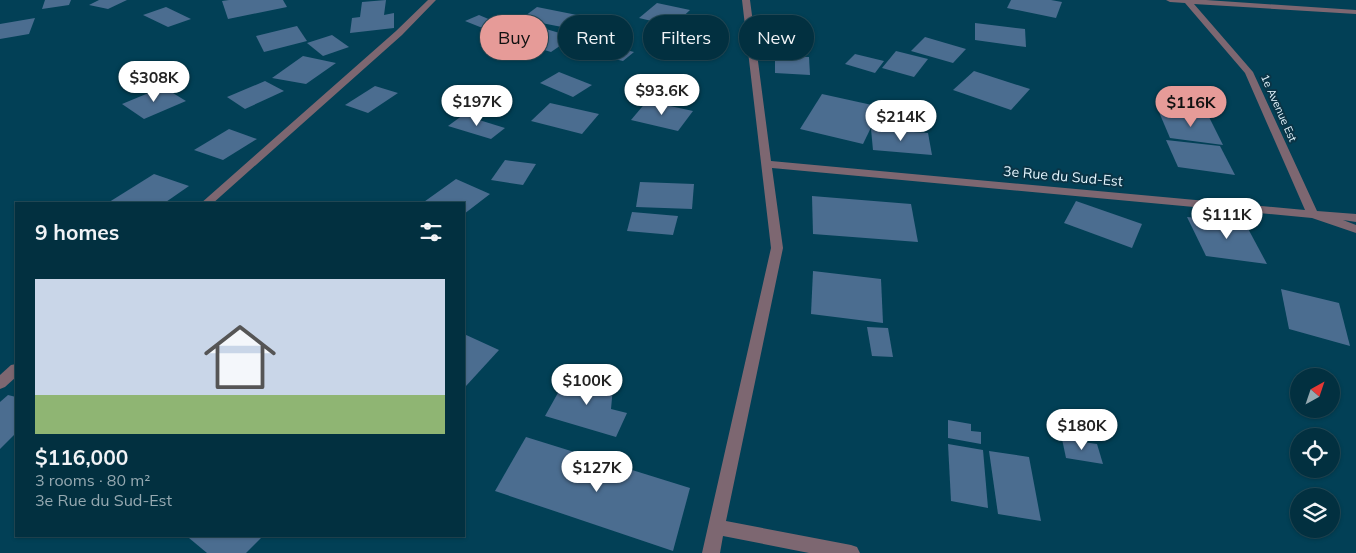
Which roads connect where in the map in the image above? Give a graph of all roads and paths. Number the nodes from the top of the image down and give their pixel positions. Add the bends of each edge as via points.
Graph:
1 (432, 0) edge
2 (746, 0) edge
3 (1170, 0) edge
4 (1186, 0) edge
5 (1356, 12) edge
6 (767, 164) junction
7 (207, 202) edge
8 (1314, 214) junction
9 (1356, 218) edge
10 (1356, 229) edge
11 (15, 370) edge
12 (0, 383) edge
13 (716, 527) junction
14 (711, 553) edge
15 (851, 553) edge

1 - 7 street
2 - 6 street
3 - 4 street
4 - 5 street
4 - 8 street, 1e Avenue Est via 1249,72
6 - 8 street, 3e Rue du Sud-Est
6 - 13 street via 777,248
8 - 9 street, 3e Rue du Sud-Est
8 - 10 street
11 - 12 street
13 - 14 street
13 - 15 street

